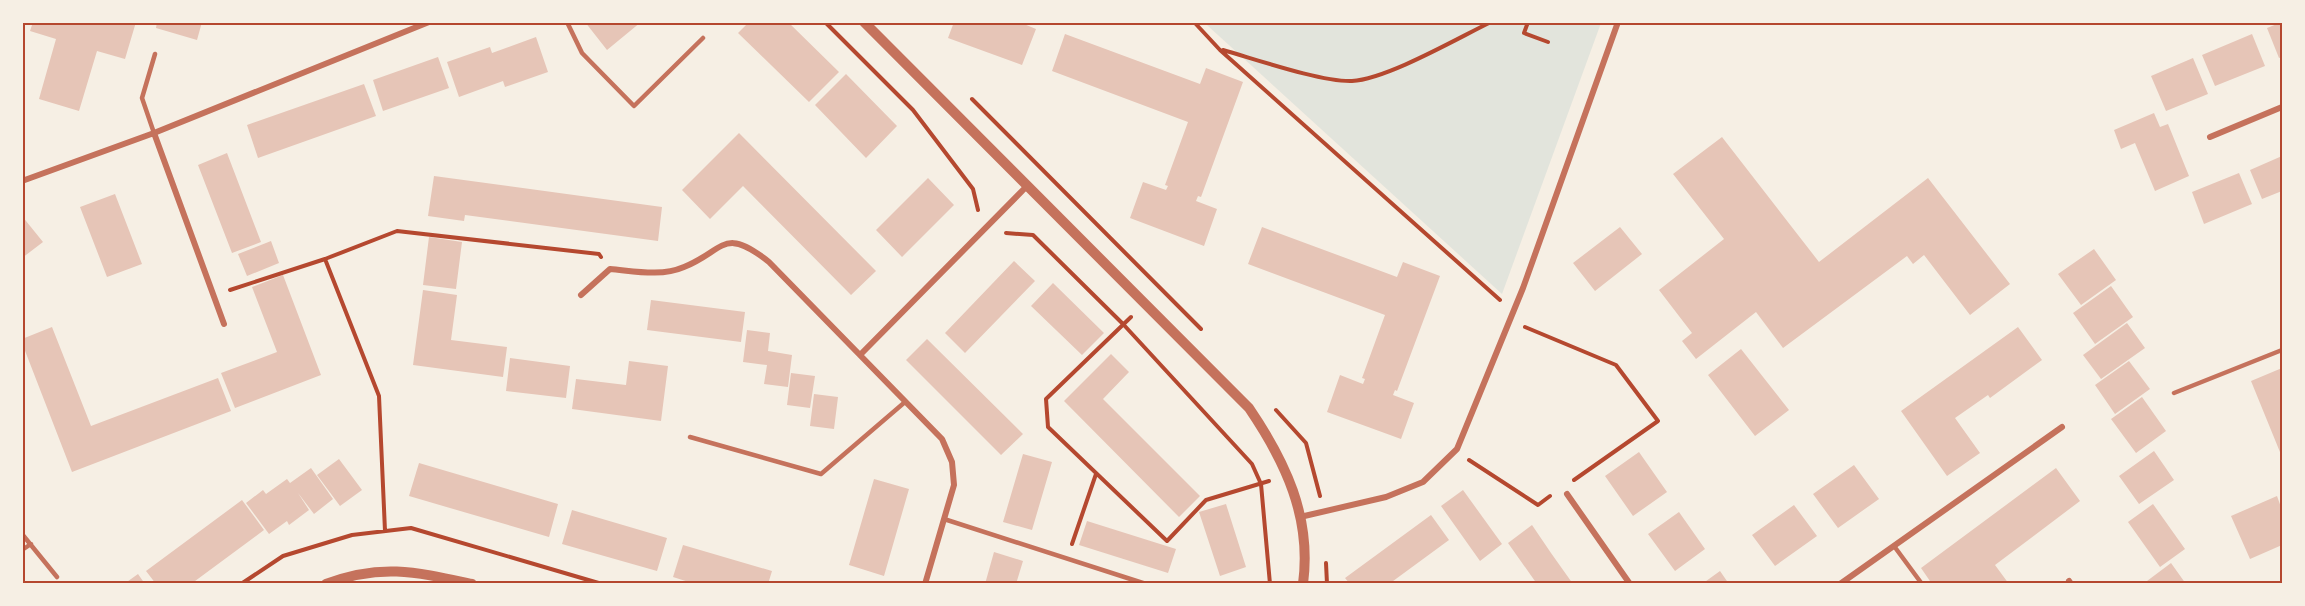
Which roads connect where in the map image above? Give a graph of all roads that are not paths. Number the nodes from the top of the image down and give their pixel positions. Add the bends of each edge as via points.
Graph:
1 (429, 22) edge
2 (567, 22) edge
3 (864, 22) edge
4 (1618, 22) edge
5 (703, 38) dead end
6 (155, 54) dead end
7 (2283, 107) edge
8 (154, 133) junction
9 (2210, 137) dead end
10 (22, 181) edge
11 (1027, 186) junction
12 (581, 295) dead end
13 (224, 324) dead end
14 (2283, 350) edge
15 (860, 355) junction
16 (2174, 393) dead end
17 (905, 402) junction
18 (2062, 427) dead end
19 (690, 437) dead end
20 (1567, 494) dead end
21 (1300, 518) junction
22 (944, 519) junction
23 (22, 534) edge
24 (31, 544) junction
25 (1894, 546) junction
26 (22, 550) edge
27 (57, 577) dead end
28 (326, 584) edge
29 (472, 584) edge
30 (925, 584) edge
31 (1146, 584) edge
32 (1303, 584) edge
33 (1630, 584) edge
34 (1840, 584) edge
35 (1922, 584) edge

1 - 8 street
2 - 5 lane via 582,53 634,106
3 - 11 street
4 - 21 street via 1511,318 1457,449 1414,486 1386,498
6 - 8 lane via 142,98
7 - 9 street
8 - 10 street
8 - 13 street
11 - 15 street
11 - 21 street via 1249,408 1283,461
12 - 15 street via 610,269 652,273 684,267 721,243 749,246
14 - 16 lane
15 - 17 street
17 - 19 lane via 821,474
17 - 22 street via 942,439 952,462 954,485
18 - 25 street
20 - 33 street
21 - 32 street via 1306,563
22 - 30 street
22 - 31 lane
23 - 24 lane
24 - 26 lane
24 - 27 lane
25 - 34 street
25 - 35 lane
28 - 29 street via 348,575 404,570

